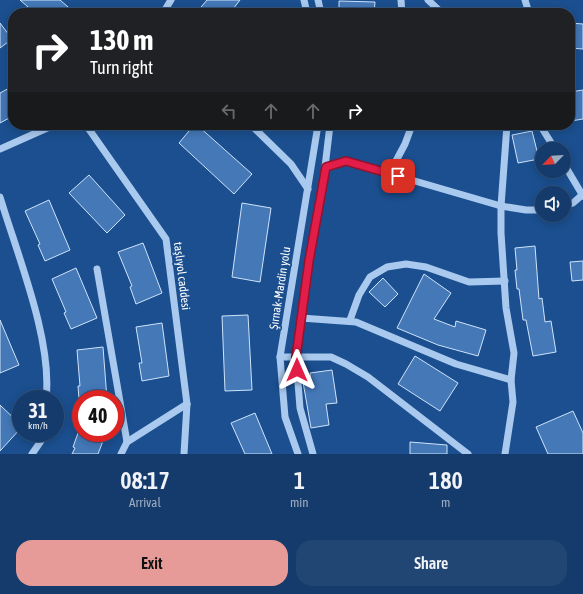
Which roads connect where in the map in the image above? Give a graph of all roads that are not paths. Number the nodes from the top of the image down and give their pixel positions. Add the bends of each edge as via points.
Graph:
1 (428, 0) edge
2 (437, 8) edge
3 (43, 130) edge
4 (90, 130) edge
5 (256, 130) edge
6 (317, 130) edge
7 (330, 130) edge
8 (410, 130) edge
9 (507, 130) edge
10 (543, 130) edge
11 (551, 142) edge
12 (0, 149) edge
13 (326, 167) junction
14 (389, 174) junction
15 (571, 175) edge
16 (308, 188) junction
17 (583, 195) edge
18 (0, 197) edge
19 (571, 204) edge
20 (501, 206) junction
21 (535, 210) edge
22 (97, 269) dead end
23 (505, 281) junction
24 (302, 318) junction
25 (350, 320) junction
26 (280, 357) junction
27 (296, 357) junction
28 (511, 380) junction
29 (47, 390) edge
30 (187, 404) junction
31 (41, 442) edge
32 (127, 442) junction
33 (32, 454) edge
34 (121, 454) edge
35 (184, 454) edge
36 (298, 454) edge
37 (313, 454) edge
38 (468, 454) edge
39 (505, 454) edge

1 - 2 street
3 - 12 street
4 - 30 street, taşlıyol caddesi via 166,238
5 - 16 street via 291,164
6 - 16 street, Şırnak-Mardin yolu
7 - 13 street, Şırnak-Mardin yolu
8 - 14 street
9 - 20 street
10 - 11 street
13 - 14 street via 346,161
13 - 24 street, Şırnak-Mardin yolu
14 - 20 street
15 - 17 street
16 - 26 street, Şırnak-Mardin yolu
17 - 19 street
18 - 29 street via 39,323
20 - 21 street
20 - 23 street
22 - 32 street
23 - 25 street via 469,282 426,267 406,264 387,267 370,277 359,295
23 - 28 street via 506,308 514,353
24 - 25 street
24 - 27 street, Şırnak-Mardin yolu
25 - 28 street via 456,364
26 - 27 street
26 - 36 street, Şırnak-Mardin yolu via 285,417
27 - 37 street, Şırnak-Mardin yolu via 300,408
27 - 38 street via 331,357 346,364 368,377
28 - 39 street via 512,402
30 - 32 street
30 - 35 street, taşlıyol caddesi
31 - 33 street
32 - 34 street

